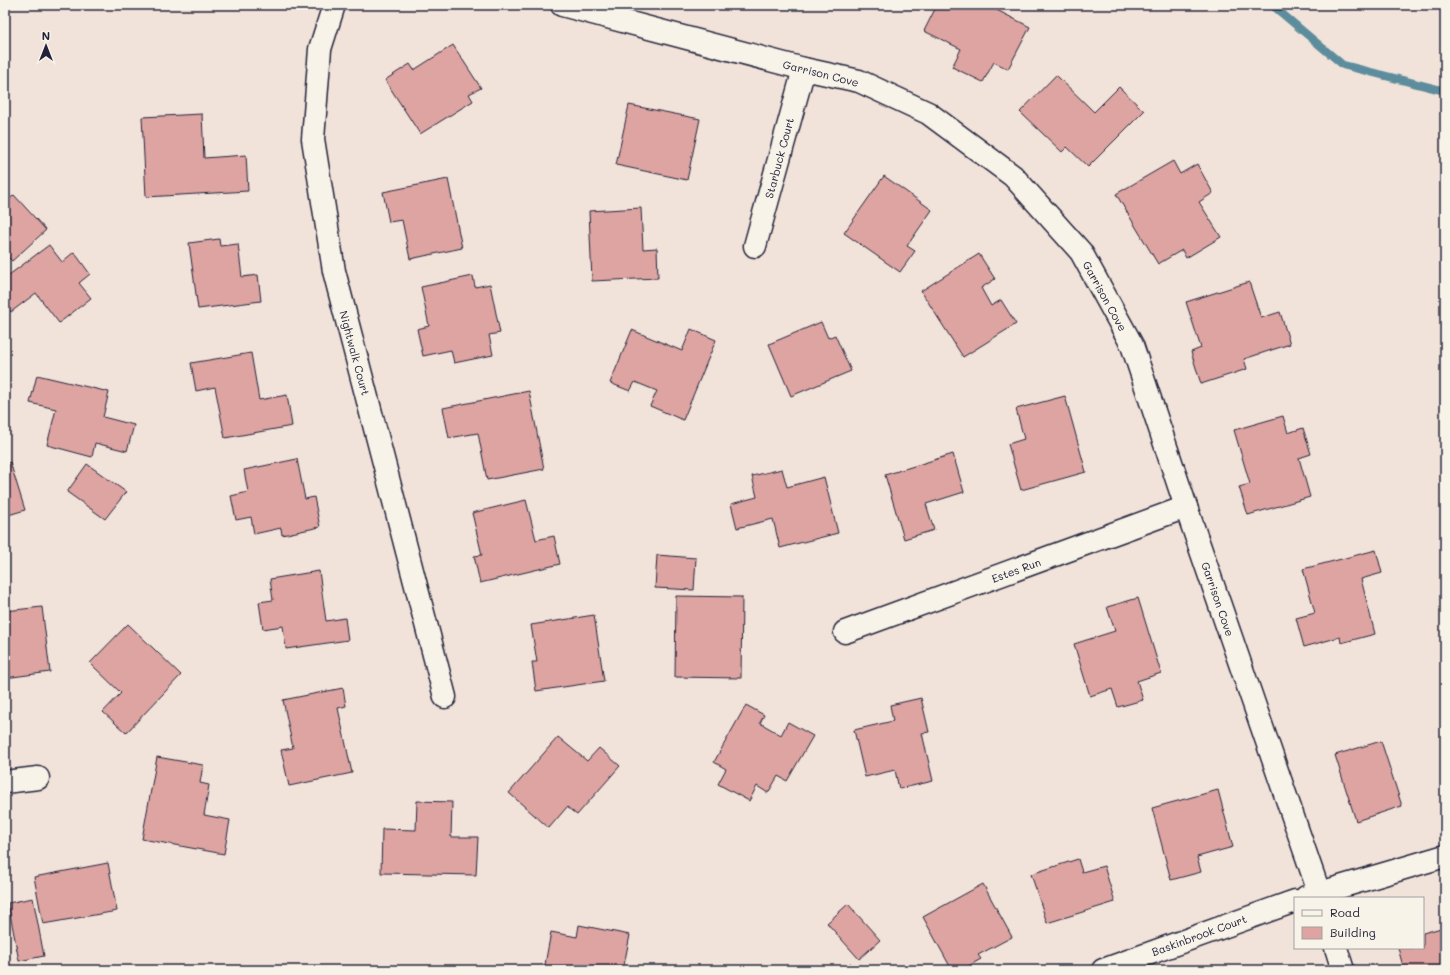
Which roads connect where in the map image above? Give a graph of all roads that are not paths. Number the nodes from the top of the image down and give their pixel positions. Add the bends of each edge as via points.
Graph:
1 (334, 5) edge
2 (562, 5) edge
3 (804, 69) junction
4 (755, 246) dead end
5 (1186, 507) junction
6 (845, 632) dead end
7 (445, 697) dead end
8 (38, 778) dead end
9 (5, 782) edge
10 (1445, 856) edge
11 (1314, 896) edge
12 (1294, 901) edge
13 (1336, 949) edge
14 (1103, 970) edge
15 (1343, 970) edge

1 - 7 street, Nightwalk Court via 320,49 314,139 334,271
2 - 3 street, Garrison Cove
3 - 4 street, Starbuck Court
3 - 5 street, Garrison Cove via 859,81 928,113 1012,176 1081,252 1132,345
5 - 6 street, Estes Run
5 - 11 street, Garrison Cove
8 - 9 street
10 - 11 street
12 - 14 street, Baskinbrook Court
13 - 15 street

